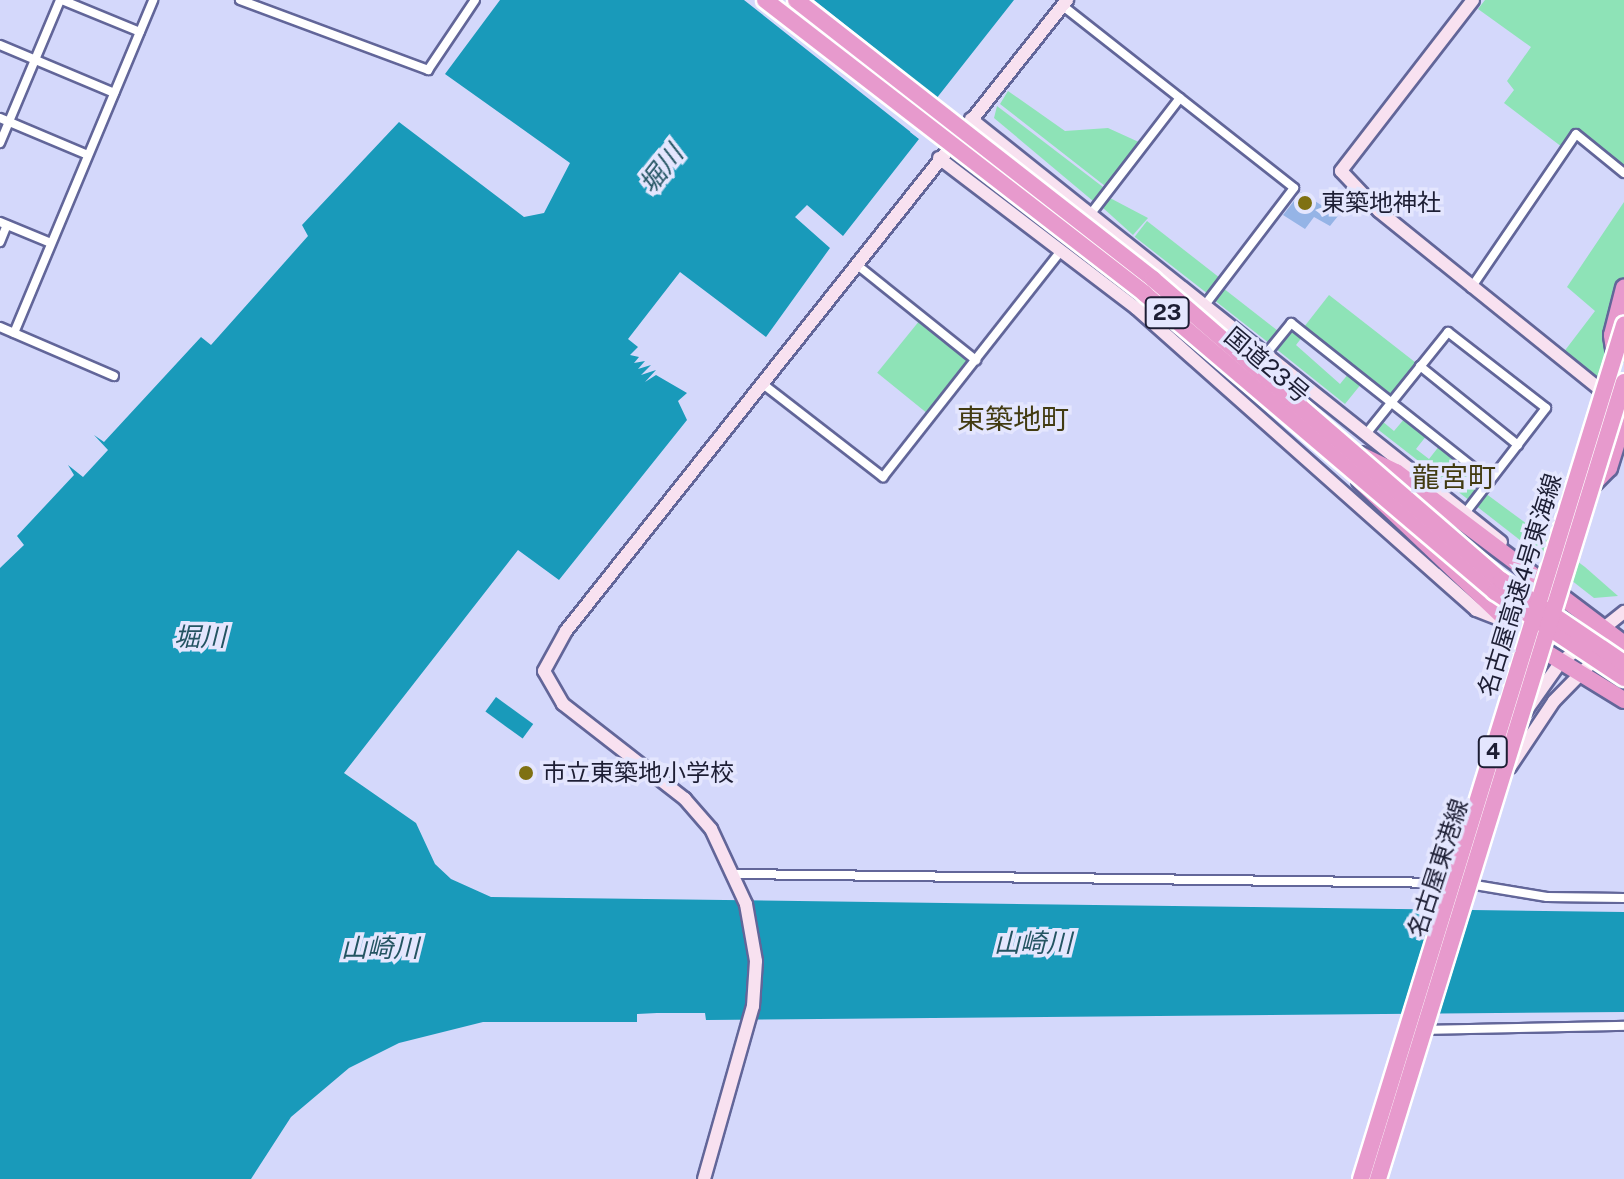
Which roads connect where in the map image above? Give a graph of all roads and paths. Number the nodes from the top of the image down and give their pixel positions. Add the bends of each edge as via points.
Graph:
1 (61, 0) edge
2 (153, 0) edge
3 (240, 0) edge
4 (475, 0) edge
5 (765, 0) edge
6 (796, 0) edge
7 (1473, 0) edge
8 (1065, 3) edge
9 (140, 32) junction
10 (0, 45) edge
11 (35, 60) junction
12 (114, 93) junction
13 (1180, 98) junction
14 (971, 119) junction
15 (4, 120) edge
16 (0, 143) edge
17 (88, 155) junction
18 (939, 158) junction
19 (1624, 173) edge
20 (1086, 213) junction
21 (4, 223) edge
22 (0, 242) edge
23 (51, 243) junction
24 (1059, 250) junction
25 (856, 264) junction
26 (1471, 288) junction
27 (1624, 288) edge
28 (1204, 306) junction
29 (1624, 325) edge
30 (0, 327) edge
31 (14, 333) junction
32 (1266, 354) junction
33 (1615, 355) junction
34 (976, 360) junction
35 (1420, 366) junction
36 (114, 376) dead end
37 (1624, 379) edge
38 (763, 384) junction
39 (1608, 397) junction
40 (1391, 403) junction
41 (1624, 409) edge
42 (1624, 420) edge
43 (1366, 434) junction
44 (1518, 445) junction
45 (1349, 449) junction
46 (1353, 469) junction
47 (1490, 481) junction
48 (1594, 483) junction
49 (1465, 513) junction
50 (1548, 593) junction
51 (1624, 612) edge
52 (1508, 622) junction
53 (1601, 629) junction
54 (1622, 640) edge
55 (1560, 663) junction
56 (1624, 663) edge
57 (1576, 675) junction
58 (1624, 678) edge
59 (1624, 700) edge
60 (735, 874) junction
61 (1459, 887) junction
62 (1624, 898) edge
63 (1417, 1025) junction
64 (1624, 1026) edge
65 (704, 1179) edge
66 (1362, 1179) edge
67 (1372, 1179) edge
68 (1378, 1179) edge

1 - 9 street
1 - 11 street
2 - 9 street
3 - 4 street via 428,70
5 - 46 highway, 国道23号 / 23, bridge via 1145,294
6 - 45 highway, 国道23号 / 23, bridge via 1153,279
7 - 26 street via 1341,171
8 - 13 street
8 - 14 street
9 - 12 street
10 - 11 street
11 - 12 street
11 - 15 street
12 - 17 street
13 - 20 street
13 - 28 street via 1294,188
14 - 18 street
14 - 20 street
15 - 16 street
15 - 17 street
17 - 23 street
18 - 24 street
18 - 25 street
19 - 26 street via 1576,134
20 - 24 street
20 - 28 street
21 - 22 street
21 - 23 street
23 - 31 street
24 - 34 street
24 - 52 street via 1136,308 1476,610
25 - 34 street
25 - 38 street
26 - 39 street
27 - 33 highway via 1612,335
28 - 32 street
29 - 33 highway, 名古屋高速4号東海線 / 4, bridge
30 - 31 street
31 - 36 street
32 - 40 street via 1291,323
32 - 43 street
33 - 66 highway, 名古屋高速4号東海線 / 4, bridge
34 - 38 street via 883,477
35 - 40 street
35 - 44 street
35 - 44 street via 1448,332 1546,408
37 - 39 street
37 - 48 highway, 名古屋高速4号東海線 / 4, bridge
38 - 60 street via 566,631 544,671 563,704 685,799
39 - 41 street
40 - 43 street
40 - 47 street
42 - 48 highway via 1609,468
43 - 49 street
44 - 47 street
45 - 50 highway via 1396,472
45 - 56 highway, 国道23号 / 23, bridge via 1501,580
46 - 52 highway via 1368,494
46 - 58 highway, 国道23号 / 23, bridge via 1495,592
47 - 49 street
48 - 68 highway, 名古屋高速4号東海線 / 4, bridge
49 - 50 street via 1533,568
50 - 53 highway
51 - 53 street, 名古屋東港線
52 - 55 highway
53 - 54 highway
53 - 55 street, 名古屋東港線
54 - 57 street, 名古屋東港線
55 - 57 highway
55 - 61 street, 名古屋東港線 via 1510,734
57 - 59 highway
57 - 61 street, 名古屋東港線 via 1492,798
60 - 61 street
60 - 65 street via 756,961 749,1028
61 - 62 street via 1547,897
61 - 63 street, 名古屋東港線, bridge
63 - 64 street
63 - 66 street, 名古屋東港線
63 - 67 street, 名古屋東港線

